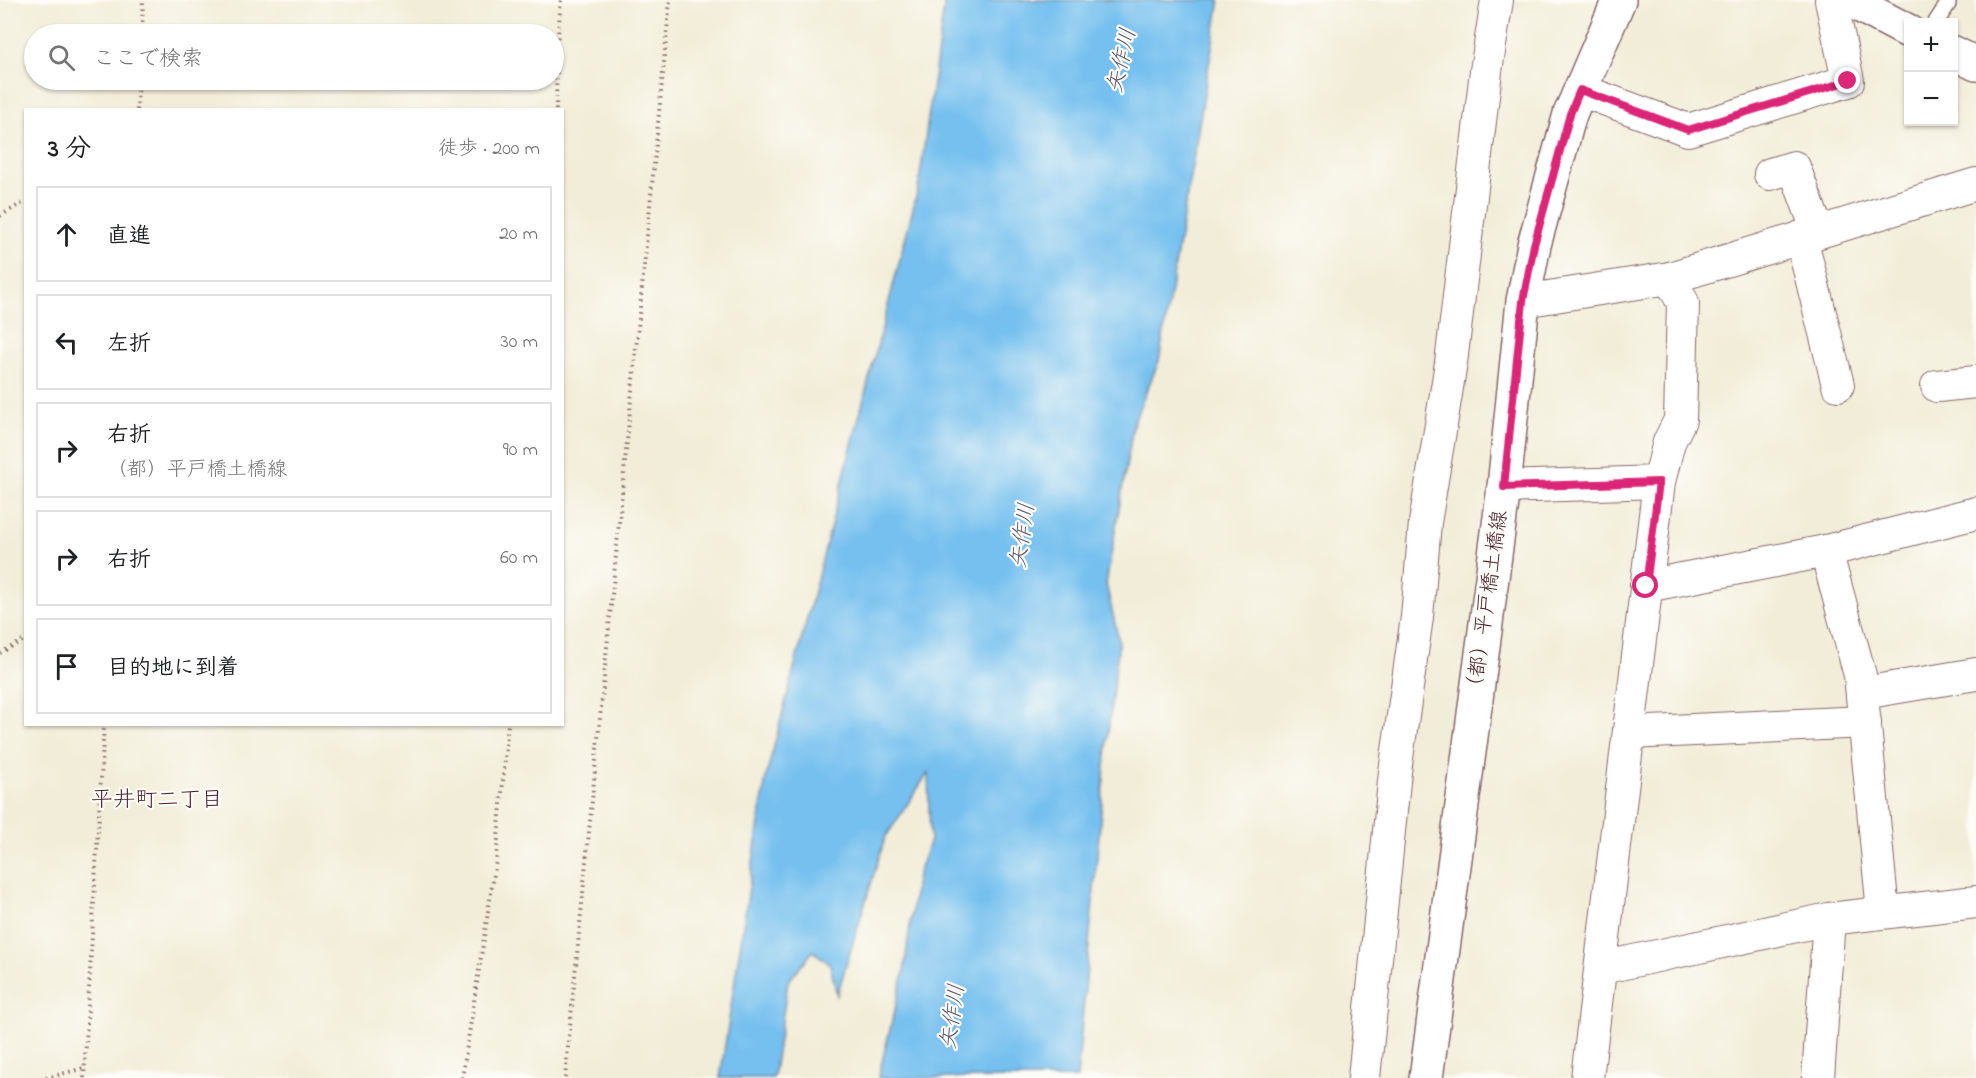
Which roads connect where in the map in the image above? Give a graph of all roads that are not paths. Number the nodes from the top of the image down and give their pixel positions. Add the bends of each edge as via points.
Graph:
1 (1497, 0) edge
2 (1619, 0) edge
3 (1831, 0) edge
4 (1849, 0) edge
5 (1948, 0) edge
6 (1939, 18) edge
7 (1904, 29) edge
8 (1958, 55) edge
9 (1976, 64) edge
10 (1580, 90) junction
11 (1770, 174) dead end
12 (1976, 184) edge
13 (1810, 235) junction
14 (1670, 278) junction
15 (1523, 301) junction
16 (1976, 382) edge
17 (1838, 385) dead end
18 (1937, 386) dead end
19 (1659, 482) junction
20 (1504, 487) junction
21 (1976, 513) edge
22 (1826, 552) junction
23 (1646, 586) junction
24 (1976, 674) edge
25 (1864, 707) junction
26 (1629, 733) junction
27 (1976, 902) edge
28 (1883, 912) junction
29 (1829, 919) junction
30 (1601, 968) junction
31 (1364, 1078) edge
32 (1426, 1078) edge
33 (1587, 1078) edge
34 (1818, 1078) edge

1 - 31 street via 1451,363 1425,523
2 - 10 main road, （都）平戸橋土橋線
3 - 10 street via 1848,81 1688,130
4 - 7 main road
5 - 6 lane
8 - 9 main road
10 - 15 main road, （都）平戸橋土橋線 via 1534,245
11 - 13 street via 1794,167
12 - 13 street
13 - 14 street
13 - 17 street
14 - 15 street
14 - 19 street via 1683,303 1680,420 1669,442
15 - 20 main road, （都）平戸橋土橋線
16 - 18 street
19 - 20 street
19 - 23 street
20 - 32 main road, （都）平戸橋土橋線
21 - 22 street
22 - 23 street
22 - 25 street via 1860,675
23 - 26 street
24 - 25 street
25 - 26 street
25 - 28 street
26 - 30 street
27 - 28 street
28 - 29 street
29 - 30 street
29 - 34 street
30 - 33 street

